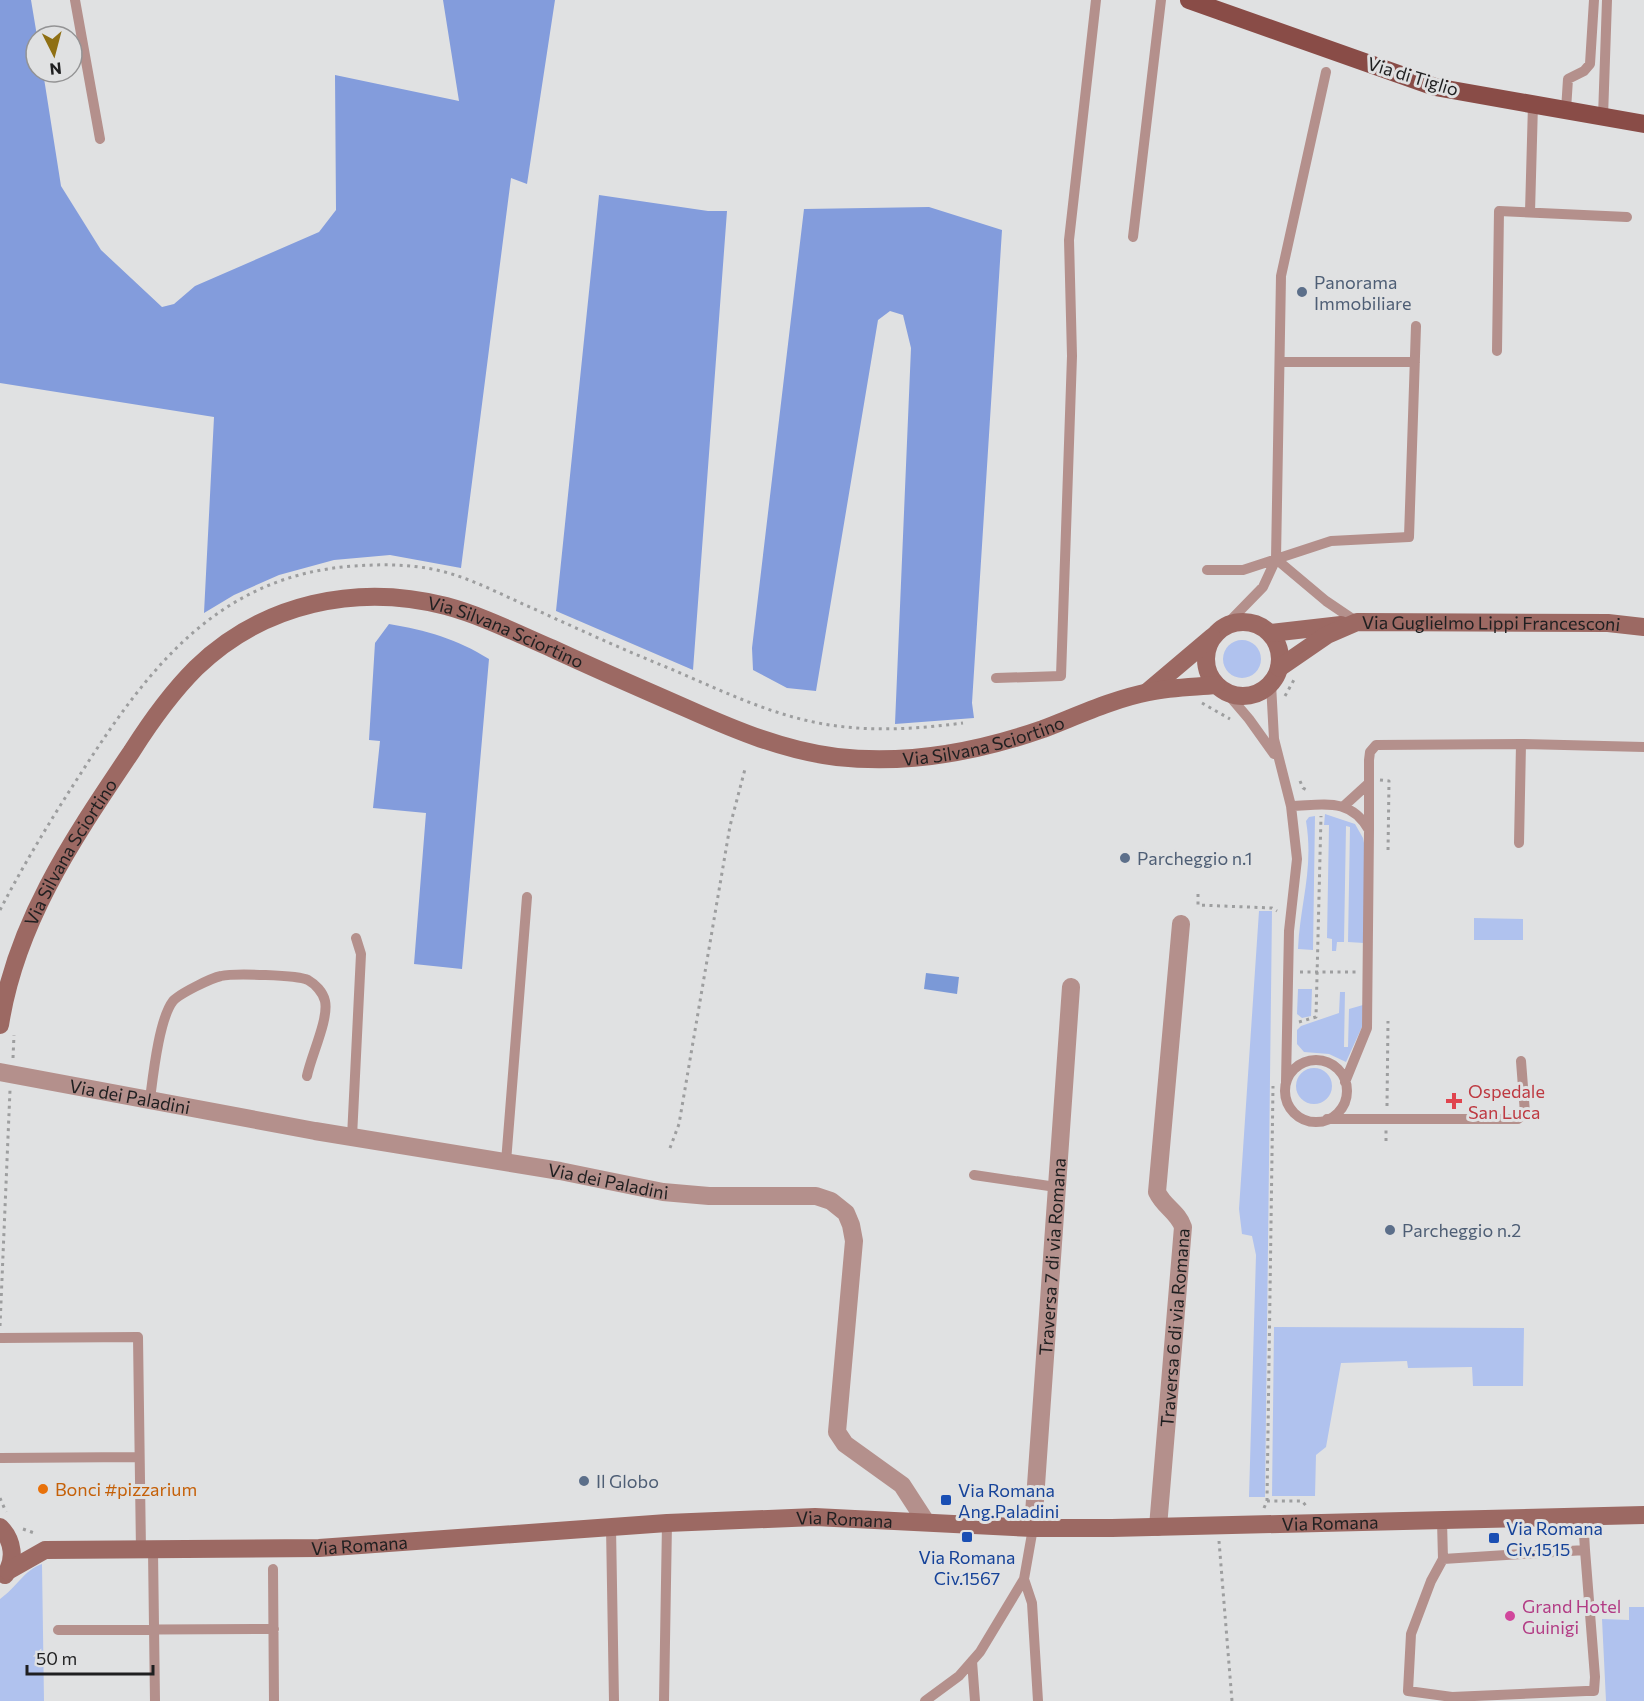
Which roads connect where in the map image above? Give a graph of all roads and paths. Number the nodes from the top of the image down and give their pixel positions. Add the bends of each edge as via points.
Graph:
1 (75, 0) edge
2 (1096, 0) edge
3 (1161, 0) edge
4 (1189, 0) edge
5 (1594, 0) edge
6 (1607, 0) edge
7 (1326, 72) dead end
8 (1533, 104) junction
9 (1566, 110) junction
10 (1603, 117) junction
11 (1644, 124) edge
12 (100, 139) dead end
13 (1530, 212) junction
14 (1627, 217) dead end
15 (1133, 237) dead end
16 (1416, 326) dead end
17 (1497, 351) dead end
18 (1280, 362) junction
19 (1415, 362) junction
20 (1276, 559) junction
21 (1207, 570) dead end
22 (1352, 623) junction
23 (1644, 627) edge
24 (1220, 630) junction
25 (1271, 633) junction
26 (1302, 669) dead end
27 (1275, 676) junction
28 (996, 678) dead end
29 (1221, 688) junction
30 (1147, 692) junction
31 (1196, 702) dead end
32 (1282, 707) dead end
33 (963, 723) dead end
34 (1236, 723) dead end
35 (1521, 744) junction
36 (1644, 747) edge
37 (1279, 762) junction
38 (745, 769) dead end
39 (1298, 771) dead end
40 (1373, 782) junction
41 (1313, 792) dead end
42 (1345, 805) junction
43 (1291, 806) junction
44 (1321, 814) dead end
45 (1369, 830) junction
46 (1520, 843) dead end
47 (1388, 852) dead end
48 (1198, 894) dead end
49 (527, 897) dead end
50 (0, 910) edge
51 (1277, 912) dead end
52 (1181, 924) dead end
53 (356, 938) dead end
54 (1298, 972) dead end
55 (1317, 972) junction
56 (1368, 972) junction
57 (1071, 987) dead end
58 (1388, 1021) dead end
59 (1297, 1022) dead end
60 (8, 1026) edge
61 (1288, 1042) junction
62 (13, 1047) dead end
63 (1521, 1061) dead end
64 (1302, 1064) junction
65 (0, 1072) edge
66 (307, 1076) dead end
67 (20, 1080) junction
68 (1273, 1080) dead end
69 (1286, 1082) junction
70 (1345, 1082) junction
71 (150, 1099) junction
72 (1344, 1104) junction
73 (1367, 1117) junction
74 (1387, 1118) junction
75 (1327, 1119) junction
76 (352, 1137) junction
77 (1386, 1141) dead end
78 (670, 1148) dead end
79 (506, 1162) junction
80 (974, 1175) dead end
81 (1056, 1187) junction
82 (0, 1337) edge
83 (138, 1457) junction
84 (0, 1458) edge
85 (0, 1498) edge
86 (1268, 1501) dead end
87 (1644, 1515) edge
88 (1583, 1517) junction
89 (926, 1521) junction
90 (1442, 1521) junction
91 (667, 1523) junction
92 (8, 1525) edge
93 (1218, 1526) junction
94 (611, 1527) junction
95 (1158, 1527) junction
96 (1033, 1528) junction
97 (44, 1542) junction
98 (1585, 1550) junction
99 (147, 1551) junction
100 (1443, 1559) junction
101 (273, 1569) dead end
102 (4, 1576) edge
103 (1024, 1579) junction
104 (274, 1629) junction
105 (58, 1630) dead end
106 (154, 1630) junction
107 (972, 1661) junction
108 (154, 1701) edge
109 (274, 1701) edge
110 (614, 1701) edge
111 (664, 1701) edge
112 (926, 1701) edge
113 (975, 1701) edge
114 (1038, 1701) edge
115 (1232, 1701) edge

1 - 12 lane
2 - 28 lane via 1069,240 1072,356 1061,676
3 - 15 lane
4 - 8 main road, Via di Tiglio via 1435,87
5 - 9 lane via 1590,64 1568,79
6 - 10 lane
7 - 18 lane via 1281,276
8 - 9 main road, Via di Tiglio
8 - 13 lane
9 - 10 main road, Via di Tiglio
10 - 11 main road, Via di Tiglio
13 - 14 lane
13 - 17 lane via 1499,211
16 - 19 lane
18 - 19 lane
18 - 20 lane
19 - 20 lane via 1409,537 1331,541
20 - 21 lane via 1243,570
20 - 22 lane
20 - 24 lane via 1263,587
22 - 23 street, Via Guglielmo Lippi Francesconi via 1585,623
22 - 25 street
22 - 27 street, Via Guglielmo Lippi Francesconi
24 - 25 street via 1249,622
24 - 29 street via 1209,645 1206,660 1207,669
24 - 30 street
25 - 27 street via 1280,654
26 - 32 path
27 - 29 street, Via Guglielmo Lippi Francesconi via 1250,695 1238,696
27 - 37 lane via 1270,711
29 - 30 street, Via Silvana Sciortino
29 - 37 lane via 1265,739
30 - 60 street, Via Silvana Sciortino via 976,748 895,760 839,757 749,735 497,624 449,607 376,596 305,605 258,623 231,640 197,667 154,717 44,891 15,957
31 - 34 path
33 - 50 path via 886,729 823,724 716,688 465,578 411,566 379,564 308,573 252,592 220,610 187,636 150,674 68,794
35 - 36 lane
35 - 40 lane via 1376,746 1370,752
35 - 46 lane
37 - 43 lane
38 - 78 path via 730,826 679,1124
39 - 41 path via 1304,788
40 - 42 lane
40 - 45 lane
40 - 47 path via 1389,780
42 - 43 lane
42 - 45 lane via 1357,813
43 - 61 lane via 1297,876 1289,931
44 - 55 path
45 - 56 lane
48 - 51 path via 1198,905 1272,908
49 - 79 lane
52 - 95 street, Traversa 6 di via Romana via 1157,1192 1184,1227
53 - 76 lane via 361,954
54 - 55 path
55 - 56 path
55 - 59 path via 1316,1017
56 - 70 lane via 1367,1028
57 - 81 street, Traversa 7 di via Romana
58 - 74 path
60 - 62 path
61 - 64 lane
61 - 69 lane
63 - 74 lane via 1525,1113 1518,1119
64 - 69 lane
64 - 70 lane via 1324,1061 1337,1069
65 - 67 street, Via dei Paladini
66 - 71 lane via 324,1021 325,1001 318,987 306,979 221,976 173,1002 158,1051
67 - 71 street, Via dei Paladini
67 - 82 path via 9,1091
68 - 86 path
69 - 75 lane via 1288,1104 1298,1116 1312,1121
70 - 72 lane
71 - 76 street, Via dei Paladini
72 - 73 lane via 1348,1110
72 - 75 lane
73 - 74 lane
73 - 75 lane
74 - 77 path
76 - 79 street, Via dei Paladini
79 - 89 street, Via dei Paladini via 663,1192 709,1196 807,1194 836,1204 849,1219 854,1241 837,1432 845,1444 902,1485
80 - 81 lane
81 - 96 street, Traversa 7 di via Romana
82 - 83 lane via 138,1337
83 - 84 lane
83 - 99 lane
85 - 92 path
87 - 88 street, Via Romana
88 - 90 street, Via Romana
88 - 98 lane
89 - 91 street, Via Romana via 815,1517
89 - 96 street, Via Romana
90 - 93 street, Via Romana
90 - 100 lane
91 - 94 street, Via Romana
91 - 111 lane
92 - 97 street
92 - 97 path via 32,1533
92 - 102 street via 12,1551
93 - 95 street, Via Romana
93 - 115 path
94 - 99 street, Via Romana via 319,1548
94 - 110 lane
95 - 96 street, Via Romana
96 - 103 lane
97 - 99 street, Via Romana
97 - 102 street
98 - 100 lane
98 - 100 lane via 1595,1677 1594,1691 1586,1692 1452,1697 1408,1691 1411,1634
99 - 106 lane
101 - 104 lane
103 - 107 lane
103 - 114 lane via 1032,1603
104 - 106 lane
104 - 109 lane
105 - 106 lane
106 - 108 lane
107 - 112 lane
107 - 113 lane

